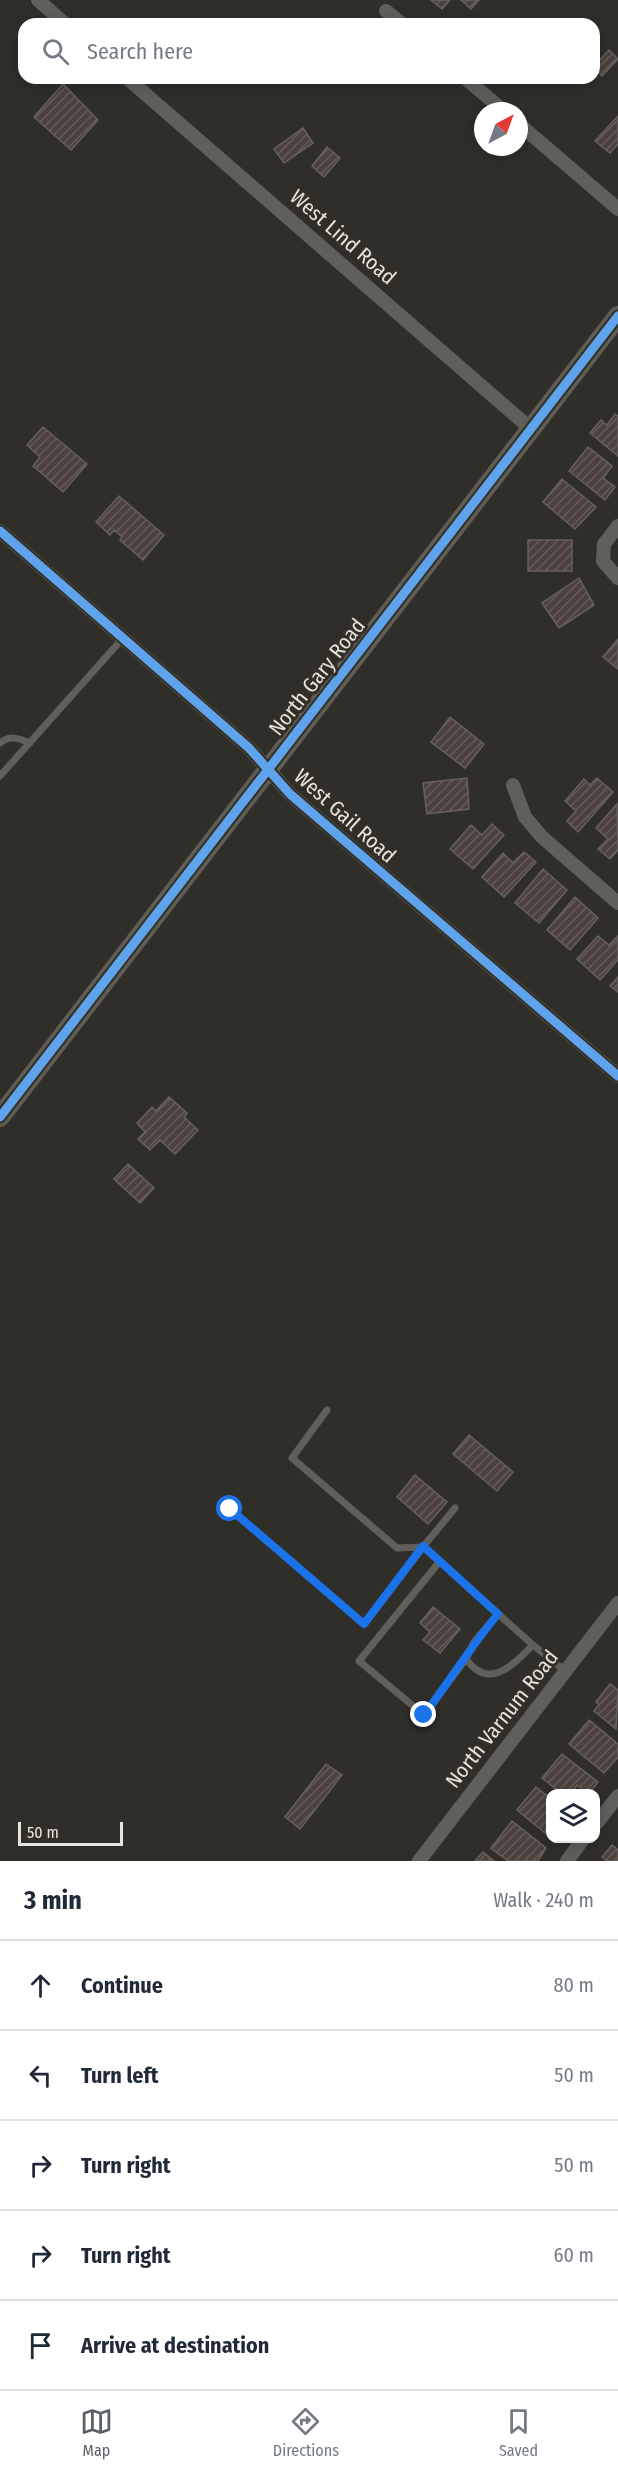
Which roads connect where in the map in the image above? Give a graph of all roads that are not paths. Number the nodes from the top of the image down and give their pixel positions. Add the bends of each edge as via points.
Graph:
1 (38, 0) edge
2 (386, 11) dead end
3 (58, 18) edge
4 (395, 18) edge
5 (134, 84) edge
6 (472, 84) edge
7 (493, 102) edge
8 (528, 132) edge
9 (618, 208) edge
10 (618, 316) edge
11 (531, 429) junction
12 (618, 526) edge
13 (0, 531) edge
14 (618, 578) edge
15 (123, 638) junction
16 (30, 742) junction
17 (0, 743) edge
18 (0, 764) edge
19 (269, 770) junction
20 (2, 774) edge
21 (513, 785) dead end
22 (618, 903) edge
23 (618, 1076) edge
24 (0, 1117) edge
25 (327, 1410) dead end
26 (455, 1508) dead end
27 (230, 1509) dead end
28 (423, 1546) junction
29 (440, 1561) junction
30 (618, 1603) edge
31 (498, 1614) junction
32 (533, 1645) junction
33 (466, 1659) junction
34 (565, 1671) junction
35 (618, 1796) edge
36 (600, 1819) edge
37 (582, 1843) edge
38 (419, 1861) edge
39 (567, 1861) edge

1 - 3 street
2 - 4 street
5 - 11 street, West Lind Road
6 - 7 street
8 - 9 street
10 - 11 street, North Gary Road
11 - 19 street, North Gary Road
12 - 14 street via 604,544 603,561
13 - 15 street, West Gail Road
15 - 16 lane
15 - 19 street, West Gail Road
16 - 17 lane via 14,737
16 - 20 lane
18 - 20 lane
19 - 23 street, West Gail Road via 290,794
19 - 24 street, North Gary Road
21 - 22 street via 525,816 542,837
25 - 28 lane via 292,1458 397,1548
26 - 28 lane
27 - 28 lane via 364,1624
28 - 29 lane
29 - 31 lane
29 - 33 lane via 359,1661 424,1715
30 - 34 street, North Varnum Road
31 - 32 lane
31 - 33 lane via 474,1642
32 - 33 lane via 510,1667 496,1674 484,1674
32 - 34 lane
34 - 38 street, North Varnum Road
35 - 36 street
37 - 39 street

